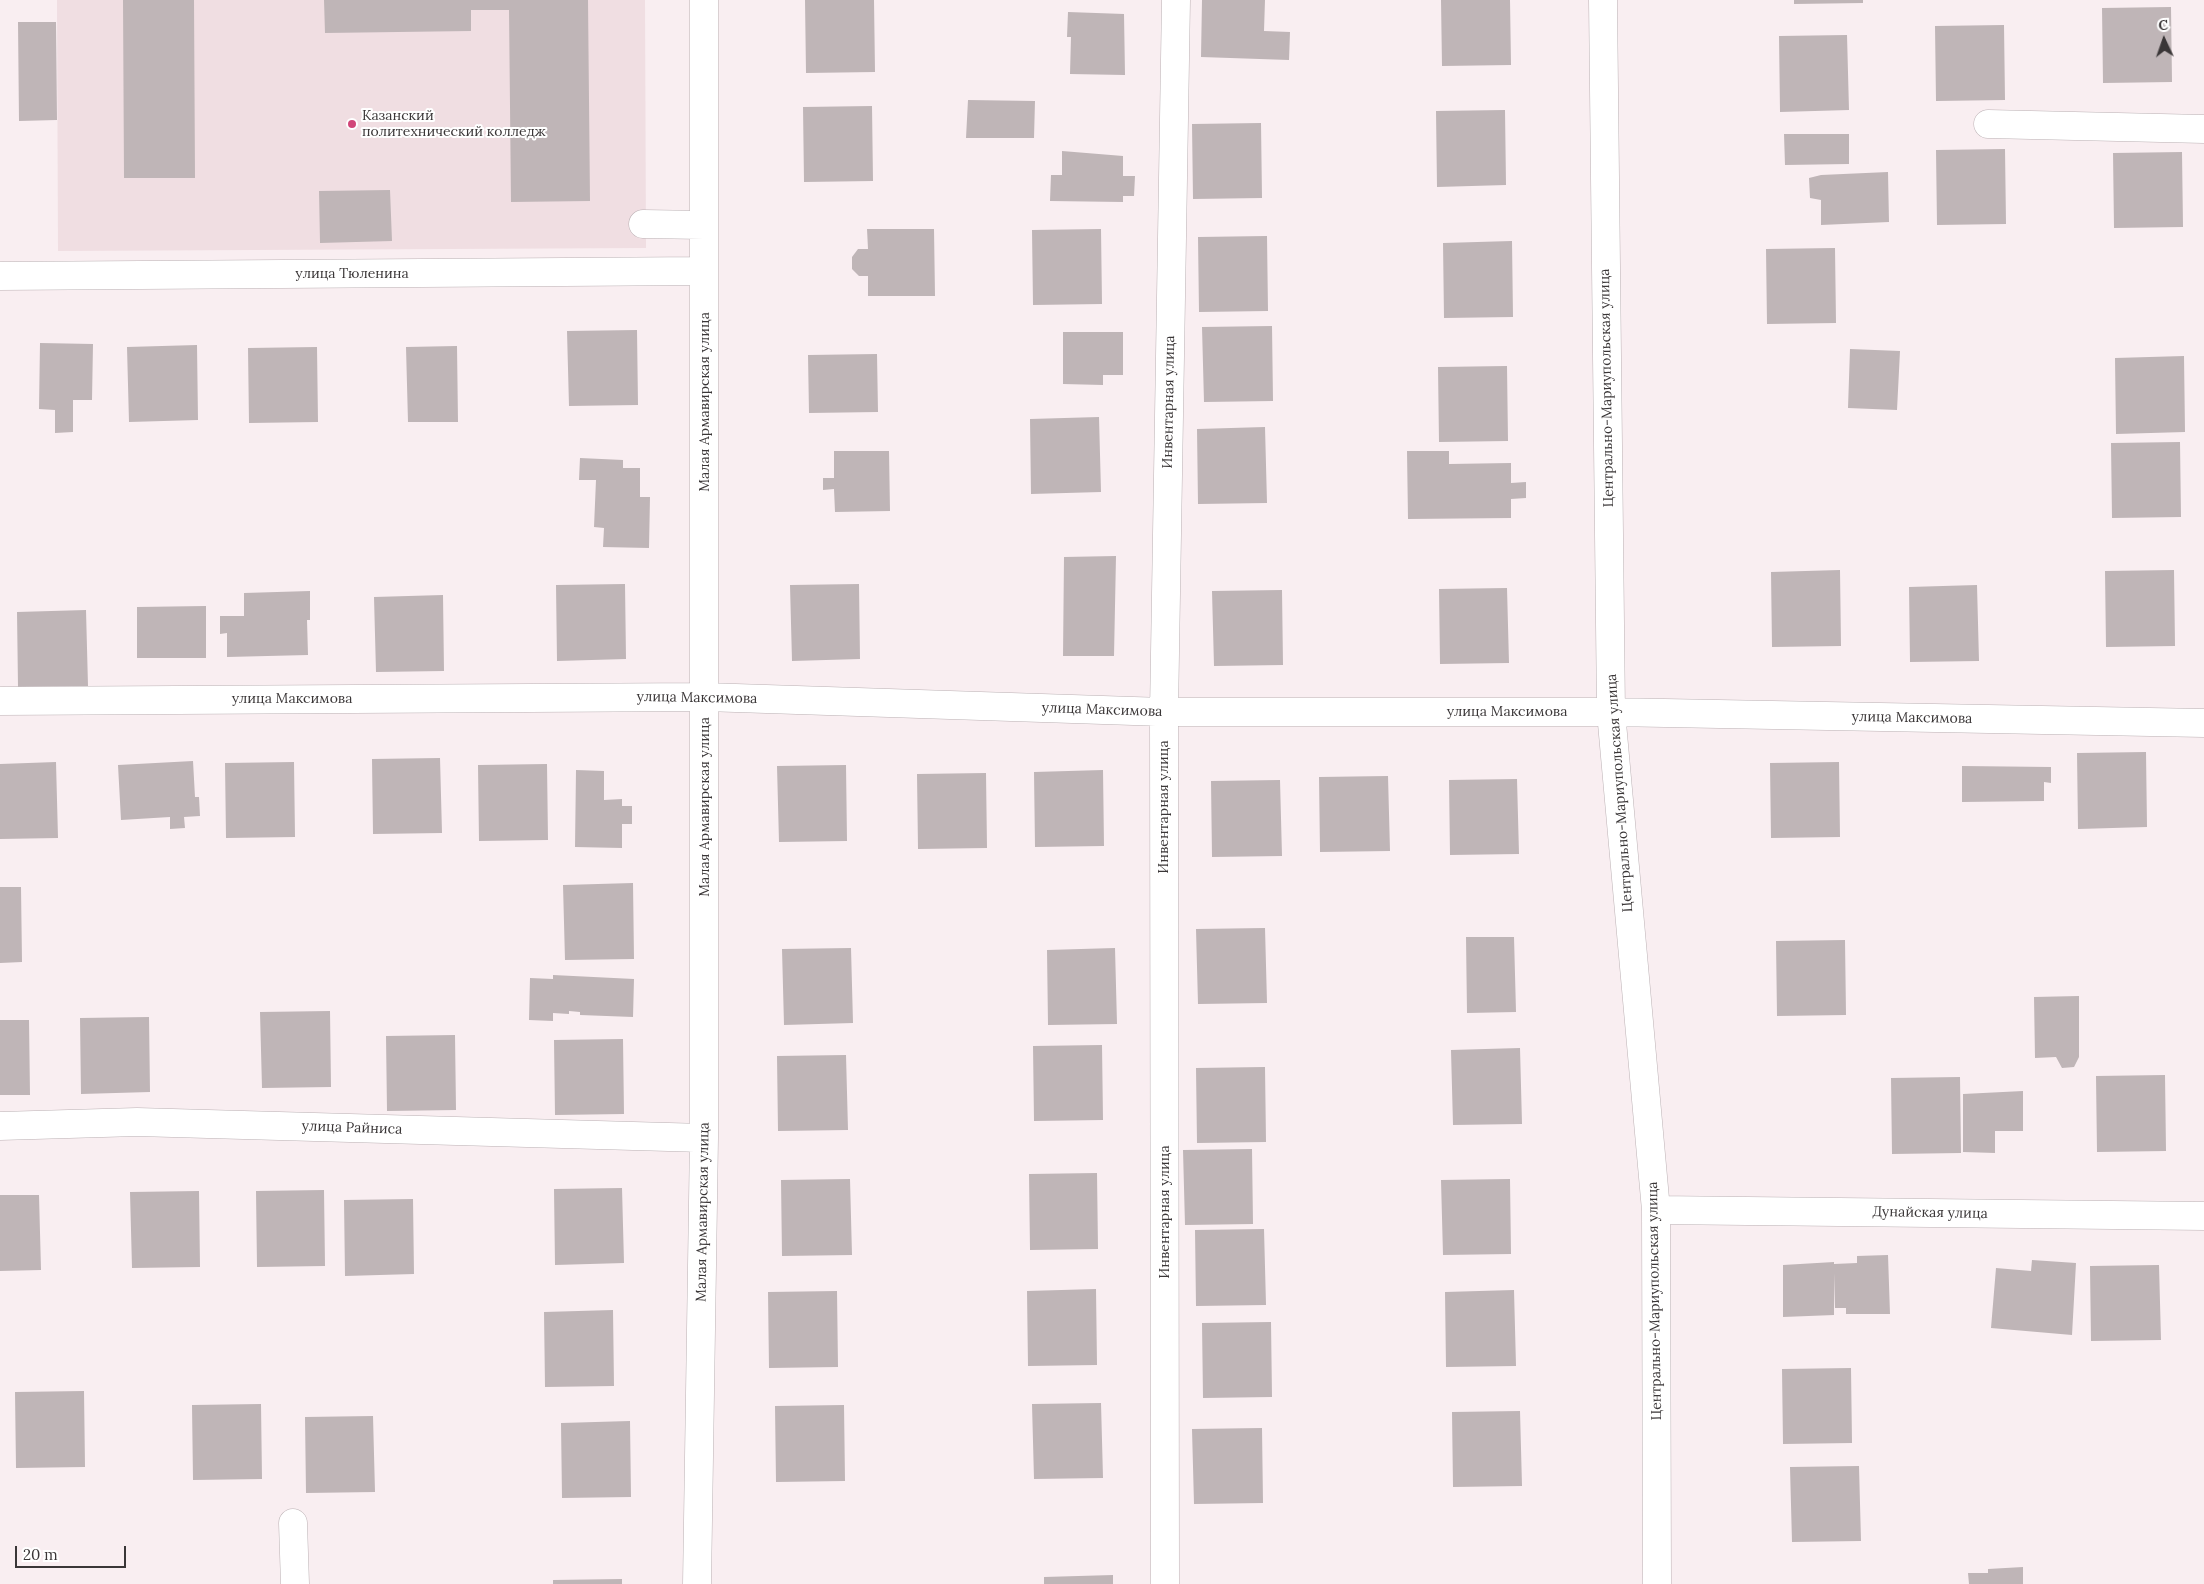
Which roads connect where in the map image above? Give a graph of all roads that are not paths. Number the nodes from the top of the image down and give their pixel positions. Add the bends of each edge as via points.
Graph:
1 (704, 0) edge
2 (1176, 0) edge
3 (1603, 0) edge
4 (1988, 124) dead end
5 (2204, 129) edge
6 (643, 224) dead end
7 (704, 225) junction
8 (704, 271) junction
9 (0, 276) edge
10 (705, 697) junction
11 (0, 702) edge
12 (1164, 712) junction
13 (1611, 712) junction
14 (2204, 723) edge
15 (0, 1126) edge
16 (704, 1138) junction
17 (1656, 1210) junction
18 (2204, 1216) edge
19 (293, 1523) dead end
20 (295, 1584) edge
21 (697, 1584) edge
22 (1165, 1584) edge
23 (1657, 1584) edge

1 - 7 street, Малая Армавирская улица
2 - 12 street, Инвентарная улица
3 - 13 street, Центрально-Мариупольская улица
4 - 5 street
6 - 7 street
7 - 8 street, Малая Армавирская улица
8 - 9 street, улица Тюленина
8 - 10 street, Малая Армавирская улица
10 - 11 street, улица Максимова
10 - 12 street, улица Максимова
10 - 16 street, Малая Армавирская улица
12 - 13 street, улица Максимова
12 - 22 street, Инвентарная улица
13 - 14 street, улица Максимова
13 - 17 street, Центрально-Мариупольская улица
15 - 16 street, улица Райниса via 137,1122
16 - 21 street, Малая Армавирская улица
17 - 18 street, Дунайская улица
17 - 23 street, Центрально-Мариупольская улица
19 - 20 street

